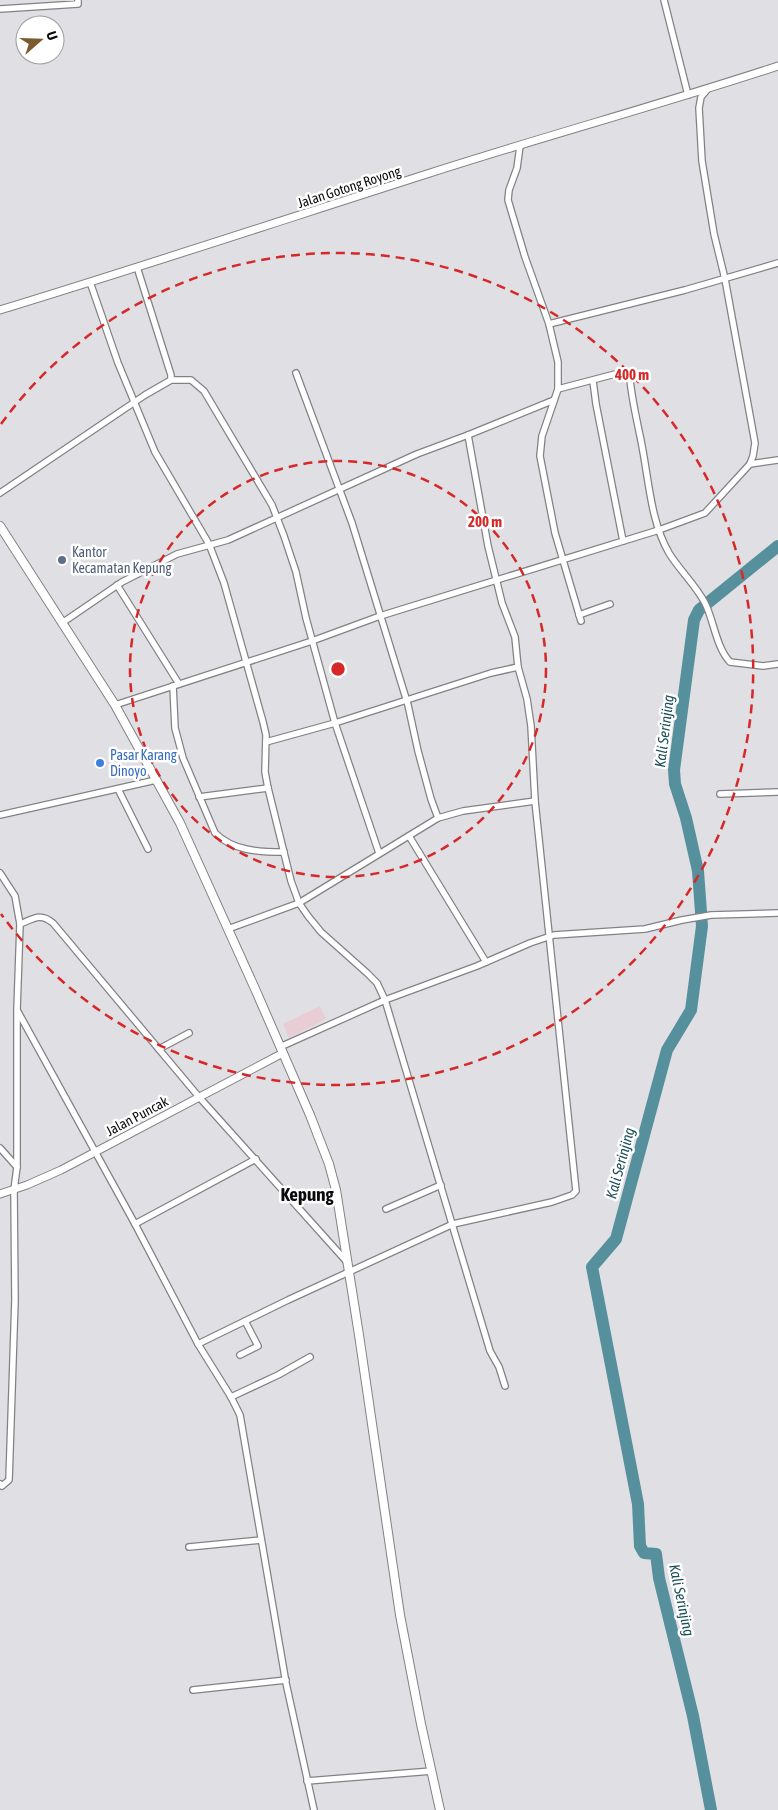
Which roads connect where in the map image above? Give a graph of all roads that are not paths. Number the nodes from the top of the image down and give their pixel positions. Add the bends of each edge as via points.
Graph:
1 (78, 0) edge
2 (664, 0) edge
3 (0, 9) edge
4 (778, 66) edge
5 (707, 90) junction
6 (688, 95) junction
7 (520, 146) junction
8 (778, 264) edge
9 (137, 267) junction
10 (725, 279) junction
11 (90, 282) junction
12 (0, 310) edge
13 (549, 324) junction
14 (296, 373) dead end
15 (171, 380) junction
16 (593, 381) junction
17 (558, 389) junction
18 (554, 400) junction
19 (134, 403) junction
20 (468, 435) junction
21 (778, 460) edge
22 (750, 464) junction
23 (340, 490) junction
24 (0, 493) edge
25 (277, 518) junction
26 (0, 526) edge
27 (659, 530) junction
28 (623, 541) junction
29 (209, 544) junction
30 (563, 560) junction
31 (496, 580) junction
32 (117, 585) junction
33 (610, 604) dead end
34 (380, 616) junction
35 (62, 623) junction
36 (312, 641) junction
37 (247, 662) junction
38 (778, 664) edge
39 (518, 667) junction
40 (176, 685) junction
41 (407, 701) junction
42 (115, 705) junction
43 (335, 723) junction
44 (266, 742) junction
45 (156, 780) junction
46 (268, 788) junction
47 (118, 789) junction
48 (778, 792) edge
49 (720, 794) dead end
50 (199, 797) junction
51 (535, 801) junction
52 (0, 815) edge
53 (438, 818) junction
54 (409, 836) junction
55 (148, 849) dead end
56 (284, 852) junction
57 (379, 853) junction
58 (0, 873) edge
59 (300, 903) junction
60 (778, 913) edge
61 (20, 924) junction
62 (228, 929) junction
63 (554, 935) junction
64 (486, 962) junction
65 (380, 1002) junction
66 (17, 1010) junction
67 (189, 1033) dead end
68 (159, 1049) junction
69 (281, 1050) junction
70 (199, 1097) junction
71 (0, 1148) edge
72 (94, 1152) junction
73 (256, 1159) junction
74 (17, 1167) junction
75 (436, 1187) junction
76 (14, 1190) junction
77 (0, 1194) edge
78 (386, 1210) dead end
79 (135, 1224) junction
80 (450, 1225) junction
81 (347, 1262) junction
82 (349, 1272) junction
83 (245, 1321) junction
84 (198, 1344) junction
85 (240, 1355) dead end
86 (310, 1358) dead end
87 (505, 1386) dead end
88 (231, 1397) junction
89 (0, 1484) edge
90 (261, 1540) junction
91 (189, 1546) dead end
92 (286, 1680) junction
93 (193, 1690) dead end
94 (432, 1771) junction
95 (307, 1781) junction
96 (314, 1810) edge
97 (440, 1810) edge

1 - 3 street via 78,4
2 - 6 street
4 - 5 street, Jalan Gotong Royong
5 - 6 street, Jalan Gotong Royong
5 - 10 street via 701,97 700,108 702,161
6 - 7 street, Jalan Gotong Royong
7 - 9 street, Jalan Gotong Royong
7 - 13 street via 508,200
8 - 10 street
9 - 11 street, Jalan Gotong Royong
9 - 15 street
10 - 13 street
10 - 22 street via 755,443
11 - 12 street, Jalan Gotong Royong
11 - 19 street
13 - 17 street via 558,362
14 - 23 street
15 - 19 street
15 - 25 street via 190,380 204,391
16 - 17 street
16 - 27 street via 624,372 630,379
16 - 28 street
17 - 18 street
18 - 20 street
18 - 30 street via 542,436 540,456
19 - 24 street
19 - 29 street via 155,452
20 - 23 street via 417,454
20 - 31 street
21 - 22 street
22 - 27 street via 705,512
23 - 25 street
23 - 34 street
25 - 29 street via 228,540
25 - 36 street via 296,572
26 - 35 main road
27 - 28 street
27 - 38 street via 669,553 697,588 730,662 763,666
28 - 30 street
29 - 32 street via 177,554
29 - 37 street
30 - 31 street
30 - 33 street via 580,618
31 - 34 street
31 - 39 street via 515,637
32 - 35 street
32 - 40 street
34 - 36 street
34 - 41 street
35 - 42 main road
36 - 37 street
36 - 43 street
37 - 40 street
37 - 44 street
39 - 41 street
39 - 51 street via 531,726
40 - 42 street
40 - 50 street via 175,728
41 - 43 street
41 - 53 street
42 - 45 main road
43 - 44 street
43 - 57 street
44 - 46 street
45 - 47 street
45 - 62 main road via 184,831
46 - 50 street
46 - 56 street
47 - 52 street
47 - 55 street
48 - 49 street
50 - 56 street via 215,833 223,841 256,851
51 - 53 street via 463,811
51 - 63 street
53 - 54 street
54 - 57 street
54 - 64 street
56 - 59 street
57 - 59 street
58 - 61 street via 15,896
59 - 62 street
59 - 65 street via 321,932 377,983
60 - 63 street via 711,915 645,929
61 - 66 street
61 - 68 street via 40,916 53,923
62 - 69 main road
63 - 64 street
63 - 80 street via 576,1191 572,1196 552,1202
64 - 65 street
65 - 69 street
65 - 75 street
66 - 72 street
66 - 74 street
67 - 68 street
68 - 70 street
69 - 70 street, Jalan Puncak
69 - 81 main road via 329,1164
70 - 72 street, Jalan Puncak
70 - 73 street
71 - 74 street
72 - 76 street, Jalan Puncak
72 - 79 street
73 - 79 street
73 - 81 street
74 - 76 street
75 - 78 street
75 - 80 street
76 - 77 street, Jalan Puncak
76 - 89 street via 15,1300 9,1480 6,1485
79 - 84 street
80 - 82 street
80 - 87 street via 490,1351
81 - 82 main road
82 - 83 street
82 - 94 main road via 400,1615
83 - 84 street
83 - 85 street via 258,1346
84 - 88 street
86 - 88 street
88 - 90 street via 240,1415
90 - 91 street
90 - 92 street
92 - 93 street
92 - 95 street
94 - 95 street
94 - 97 main road
95 - 96 street

